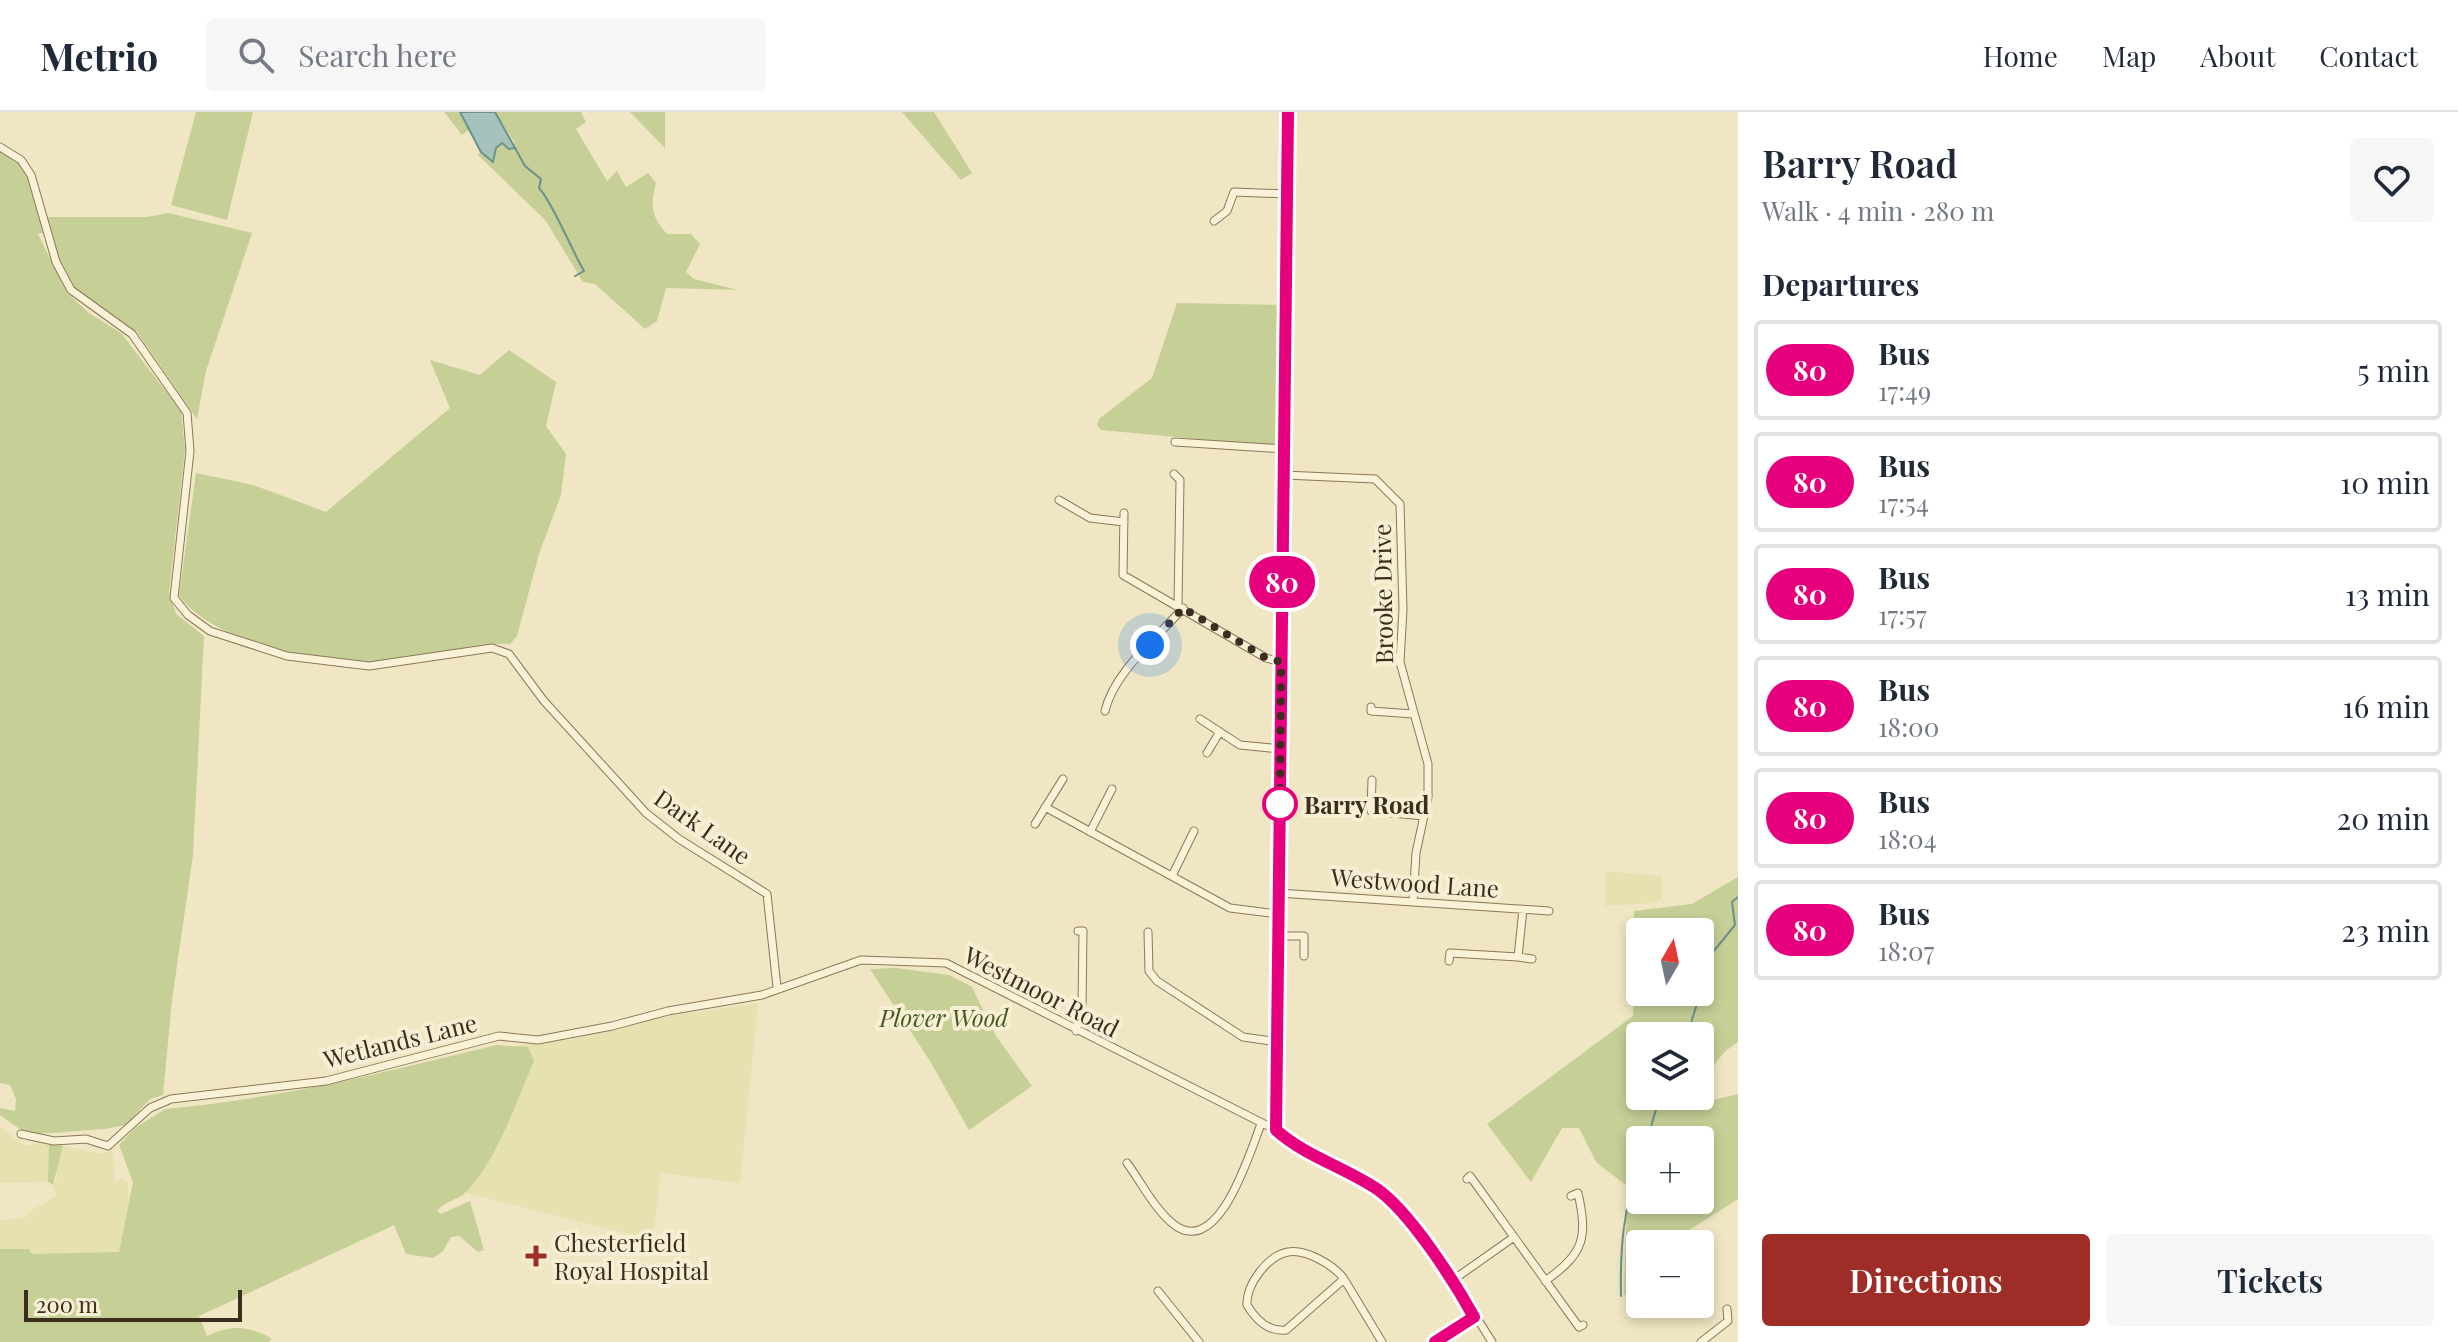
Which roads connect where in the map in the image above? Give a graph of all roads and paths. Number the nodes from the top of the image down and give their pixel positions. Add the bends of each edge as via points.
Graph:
1 (1288, 112) edge
2 (0, 147) edge
3 (1287, 194) junction
4 (1214, 221) dead end
5 (1175, 442) dead end
6 (1284, 449) junction
7 (1174, 474) dead end
8 (1284, 475) junction
9 (1059, 500) dead end
10 (1181, 607) junction
11 (1281, 662) junction
12 (1371, 707) dead end
13 (1105, 711) dead end
14 (1413, 714) junction
15 (1200, 719) dead end
16 (1219, 733) junction
17 (1281, 749) junction
18 (1207, 753) dead end
19 (1063, 779) dead end
20 (1372, 780) dead end
21 (1112, 789) dead end
22 (1045, 807) junction
23 (1424, 816) junction
24 (1035, 824) dead end
25 (1194, 831) dead end
26 (1090, 832) junction
27 (1172, 876) junction
28 (1278, 893) junction
29 (1413, 902) junction
30 (1523, 909) junction
31 (1549, 911) dead end
32 (1278, 914) junction
33 (1078, 931) dead end
34 (1148, 932) dead end
35 (1278, 936) junction
36 (1304, 956) dead end
37 (1518, 957) junction
38 (1532, 959) dead end
39 (1449, 961) dead end
40 (777, 987) junction
41 (1076, 1031) junction
42 (1278, 1042) junction
43 (1261, 1124) junction
44 (1276, 1130) junction
45 (21, 1134) dead end
46 (1127, 1163) dead end
47 (1467, 1179) dead end
48 (1578, 1193) dead end
49 (1514, 1237) junction
50 (1344, 1279) junction
51 (1453, 1280) junction
52 (1545, 1281) junction
53 (1158, 1291) dead end
54 (1727, 1309) dead end
55 (1474, 1317) junction
56 (1579, 1327) dead end
57 (1199, 1342) edge
58 (1382, 1342) edge
59 (1435, 1342) edge
60 (1492, 1342) edge
61 (1701, 1342) edge

1 - 3 street
2 - 40 street, Dark Lane via 21,160 31,175 56,262 71,290 132,334 187,413 190,451 174,598 210,631 287,656 369,666 492,648 509,654 544,701 646,813 767,894
3 - 4 street via 1234,192 1227,211
3 - 6 street
5 - 6 street
6 - 8 street
7 - 10 street via 1180,480
8 - 11 street
8 - 14 street, Brooke Drive via 1375,479 1400,504 1400,662
9 - 10 street via 1090,518 1124,517 1123,575
10 - 11 street
10 - 13 street via 1118,682
11 - 17 street
12 - 14 street
14 - 23 street, Brooke Drive via 1428,764
15 - 16 street
16 - 17 street via 1247,747
16 - 18 street
17 - 28 street
19 - 22 street
20 - 23 street via 1371,811
21 - 26 street
22 - 24 street
22 - 26 street
23 - 29 street, Brooke Drive
25 - 27 street
26 - 27 street
27 - 32 street via 1230,908
28 - 29 street, Westwood Lane
28 - 32 street
29 - 30 street, Westwood Lane
30 - 31 street, Westwood Lane
30 - 37 street
32 - 35 street
33 - 41 street via 1083,931 1082,1008
34 - 42 street via 1149,971 1157,981 1243,1037
35 - 36 street via 1304,936
35 - 42 street
37 - 38 street
37 - 39 street via 1450,953
40 - 41 street, Westmoor Road via 861,960 946,963
40 - 45 street, Wetlands Lane via 762,995 538,1040 499,1036 326,1081 171,1099 150,1108 108,1146
41 - 43 street, Westmoor Road
42 - 44 street
43 - 44 street, Westmoor Road
43 - 46 street via 1223,1211 1205,1228 1173,1224
44 - 51 street, Westmoor Road via 1378,1190
47 - 49 street via 1470,1176
48 - 52 street via 1582,1244 1572,1260
49 - 51 street
49 - 52 street
50 - 50 street via 1308,1255 1286,1252 1250,1285 1247,1305 1260,1322 1286,1330
50 - 58 street
51 - 55 street
52 - 56 street
53 - 57 street
54 - 61 street via 1728,1321
55 - 59 street
55 - 60 street

